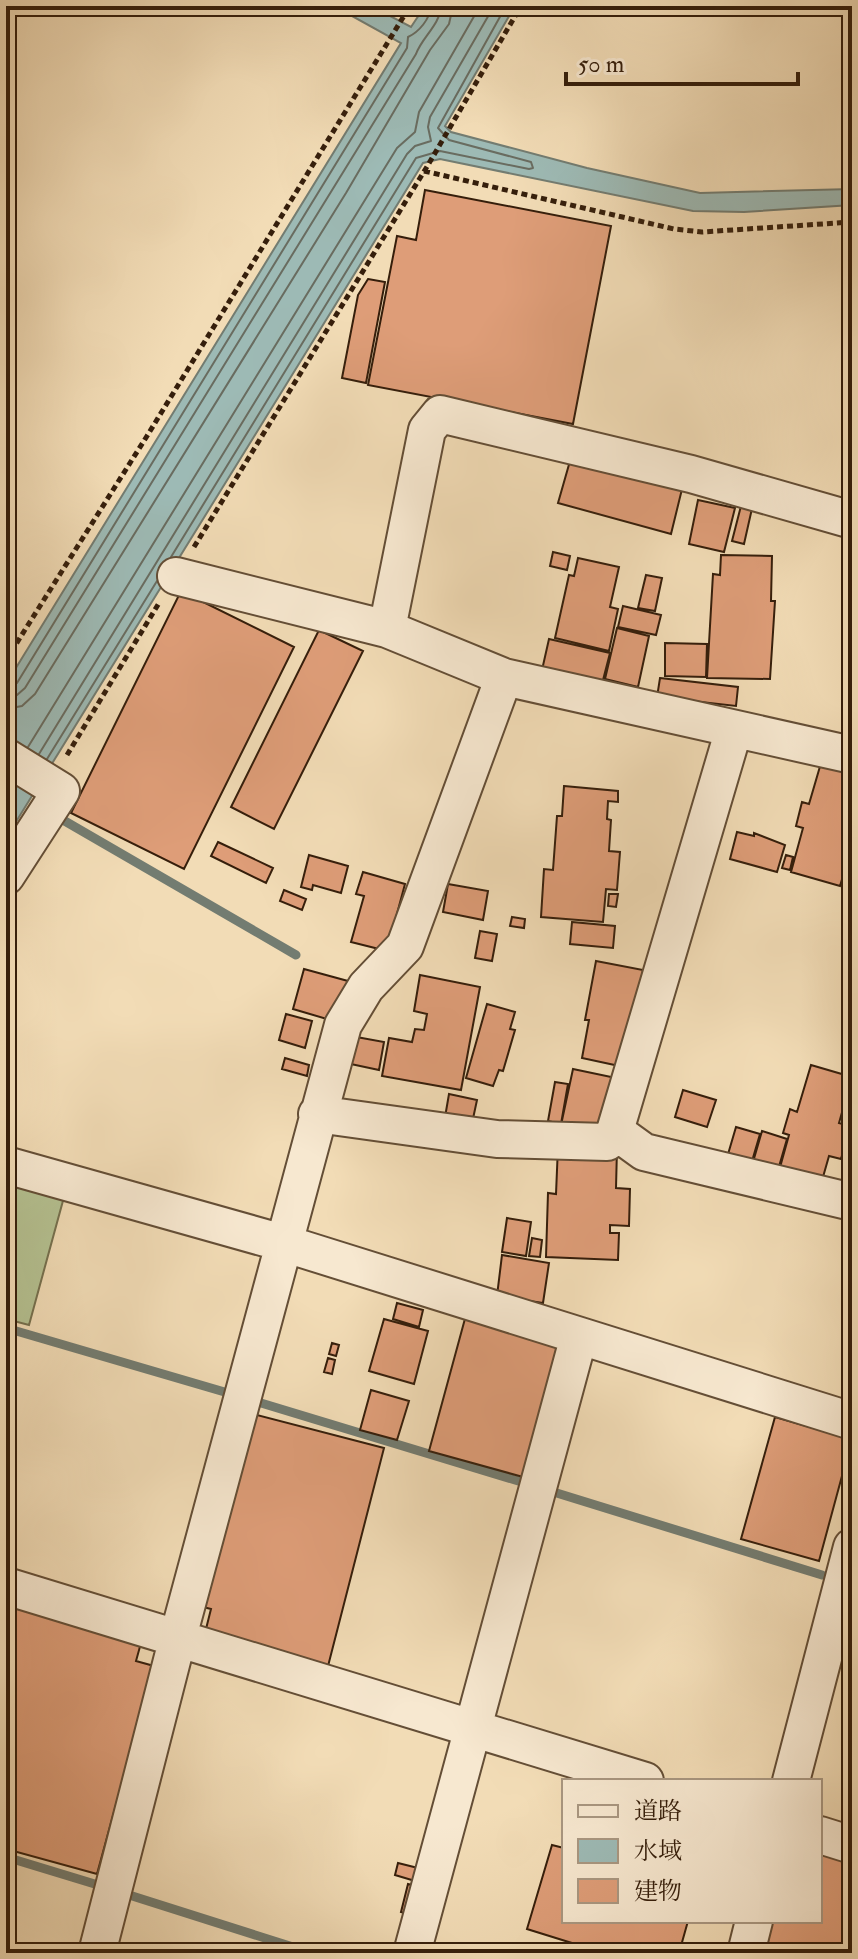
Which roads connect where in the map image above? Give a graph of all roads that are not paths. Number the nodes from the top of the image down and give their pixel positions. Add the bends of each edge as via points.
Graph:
1 (852, 520) edge
2 (176, 576) road end
3 (387, 629) junction
4 (504, 677) junction
5 (734, 729) junction
6 (852, 755) edge
7 (6, 757) edge
8 (6, 876) edge
9 (317, 1114) junction
10 (615, 1131) junction
11 (10, 1172) edge
12 (852, 1202) edge
13 (283, 1243) junction
14 (579, 1336) junction
15 (852, 1421) edge
16 (852, 1547) edge
17 (6, 1586) edge
18 (178, 1637) junction
19 (473, 1728) junction
20 (639, 1779) edge
21 (792, 1779) edge
22 (822, 1836) edge
23 (852, 1845) edge
24 (754, 1923) edge
25 (97, 1953) edge
26 (412, 1953) edge
27 (746, 1953) edge

1 - 3 street via 691,474 440,414 427,430
2 - 3 street
3 - 4 street
4 - 5 street
4 - 9 street via 405,946 366,987 343,1025
5 - 6 street
5 - 10 street
7 - 8 street via 61,791
9 - 10 street via 497,1139 607,1142
9 - 13 street
10 - 12 street via 644,1152
11 - 13 street
13 - 14 street
13 - 18 street
14 - 15 street
14 - 19 street
16 - 21 street
17 - 18 street
18 - 19 street
18 - 25 street
19 - 20 street
19 - 26 street
22 - 23 street
24 - 27 street

